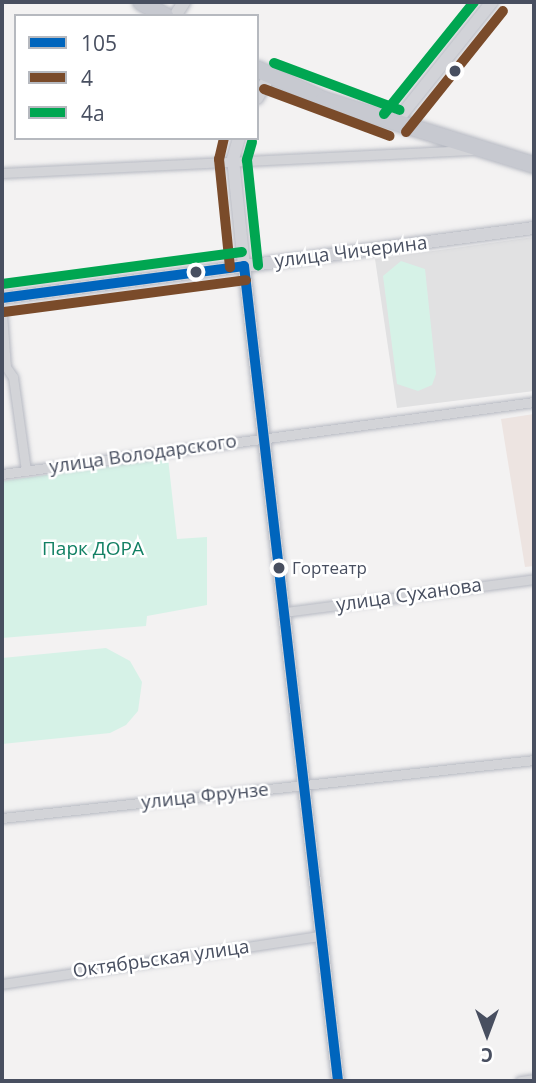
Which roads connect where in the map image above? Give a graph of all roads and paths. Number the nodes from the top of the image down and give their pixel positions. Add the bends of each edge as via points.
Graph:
1 (141, 2) edge
2 (492, 2) edge
3 (162, 14) edge
4 (263, 73) edge
5 (395, 123) junction
6 (238, 140) edge
7 (487, 150) junction
8 (233, 159) junction
9 (534, 165) edge
10 (2, 173) edge
11 (534, 228) edge
12 (244, 266) junction
13 (2, 298) edge
14 (2, 313) edge
15 (534, 402) edge
16 (265, 436) junction
17 (26, 471) junction
18 (2, 474) edge
19 (534, 579) edge
20 (285, 612) junction
21 (534, 760) edge
22 (305, 786) junction
23 (2, 818) edge
24 (321, 936) junction
25 (2, 984) edge
26 (534, 1079) edge
27 (338, 1081) edge
28 (520, 1081) edge

1 - 3 highway
2 - 5 main road
4 - 5 highway
5 - 7 highway
6 - 8 main road
7 - 8 street
7 - 9 highway
8 - 10 street
8 - 12 main road
11 - 12 main road, улица Чичерина
12 - 13 main road, улица Чичерина
12 - 16 main road
14 - 17 street via 6,368 13,377
15 - 16 street, улица Володарского
16 - 17 street, улица Володарского
16 - 20 main road
17 - 18 street, улица Володарского
19 - 20 street, улица Суханова
20 - 22 main road
21 - 22 street, улица Фрунзе
22 - 23 street, улица Фрунзе
22 - 24 main road
24 - 25 street, Октябрьская улица
24 - 27 main road
26 - 28 street

